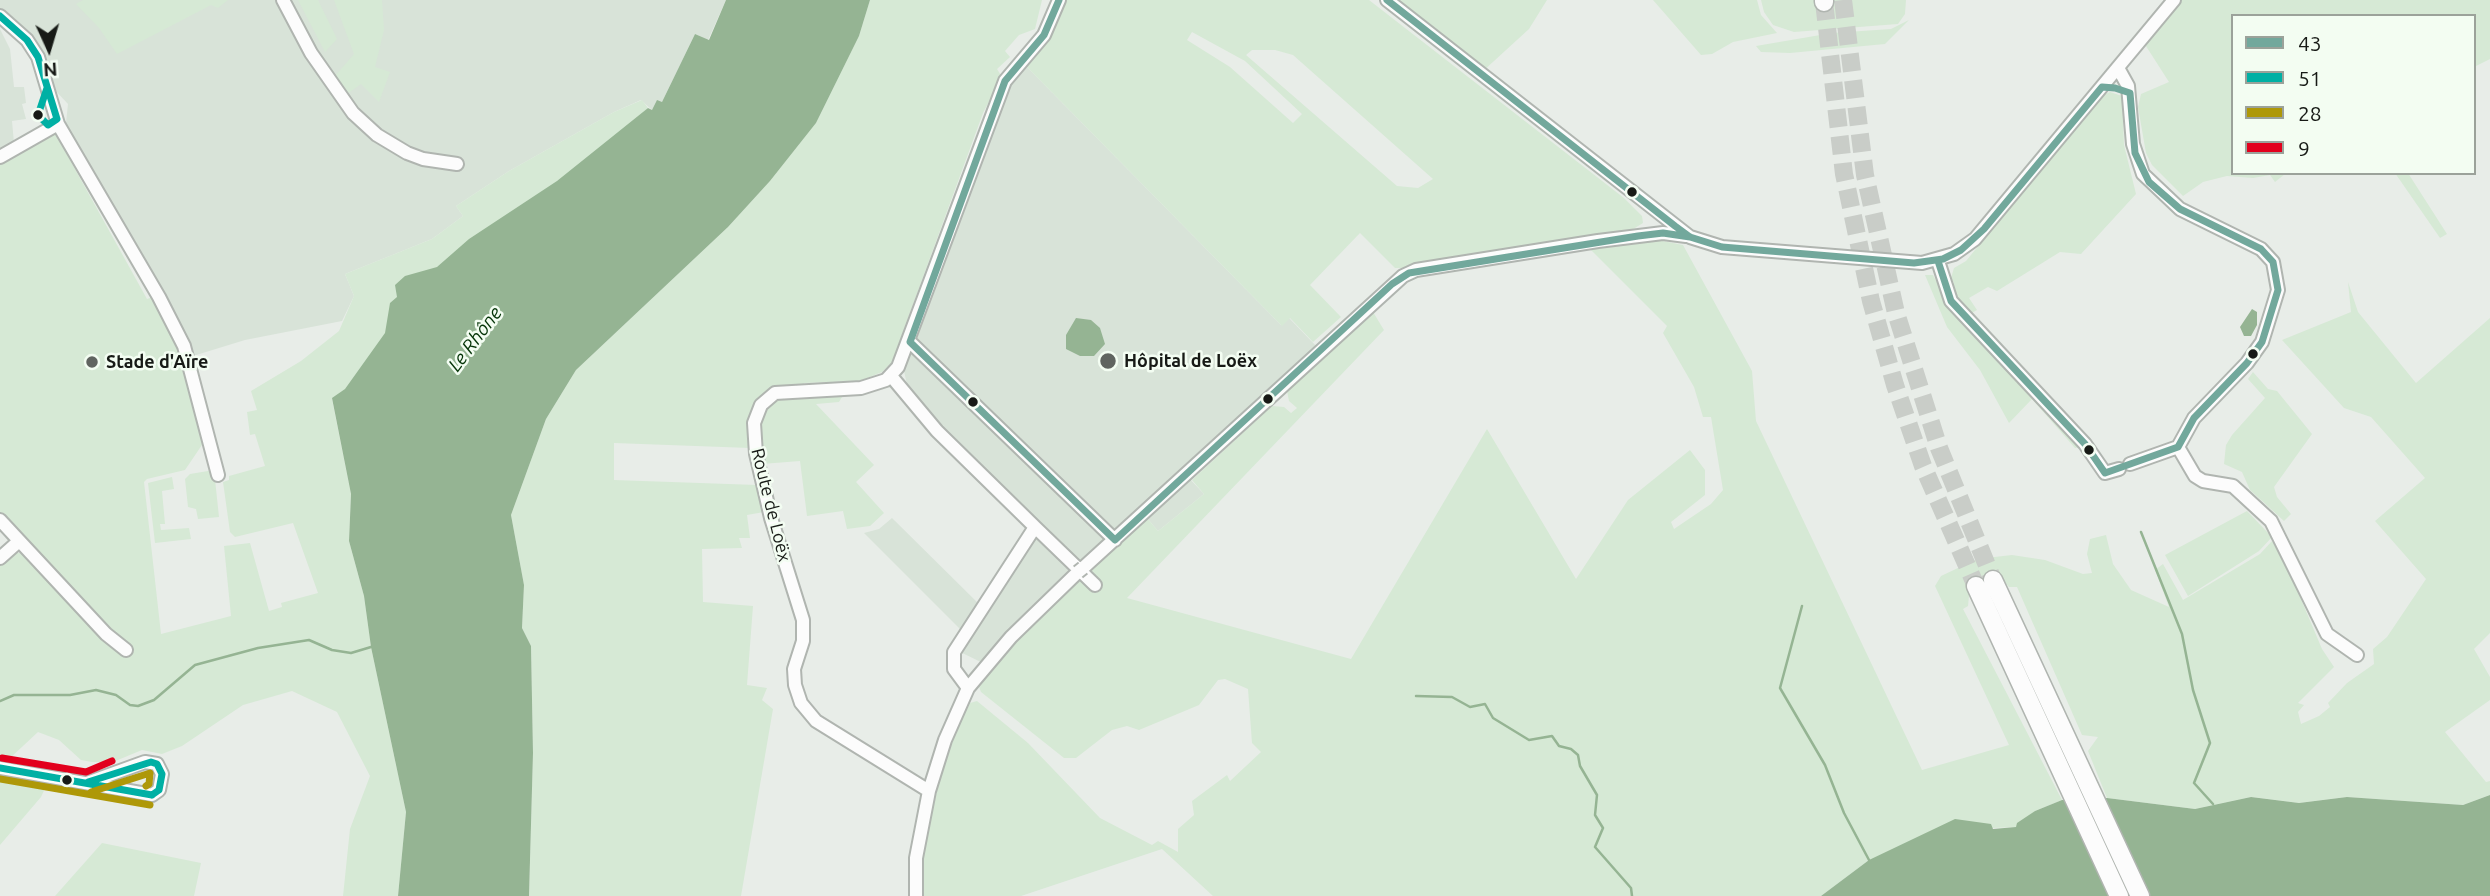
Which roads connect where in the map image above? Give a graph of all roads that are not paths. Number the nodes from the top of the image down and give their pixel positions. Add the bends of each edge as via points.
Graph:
1 (282, 0) edge
2 (1059, 0) edge
3 (1387, 0) edge
4 (2174, 0) edge
5 (0, 16) edge
6 (2118, 68) junction
7 (2102, 87) junction
8 (2130, 93) junction
9 (58, 124) junction
10 (0, 157) edge
11 (457, 164) dead end
12 (1650, 206) junction
13 (1638, 236) junction
14 (1690, 237) junction
15 (1938, 261) junction
16 (910, 342) junction
17 (891, 376) junction
18 (2178, 447) junction
19 (218, 475) dead end
20 (0, 520) edge
21 (1035, 527) junction
22 (1115, 540) junction
23 (18, 542) junction
24 (0, 558) edge
25 (1095, 585) dead end
26 (126, 650) dead end
27 (2357, 655) dead end
28 (968, 688) junction
29 (0, 768) edge
30 (87, 783) junction
31 (929, 791) junction
32 (916, 896) edge
33 (2119, 896) edge
34 (2140, 896) edge

1 - 11 street via 311,53 353,113 407,153
2 - 16 street via 1044,34 1005,81
3 - 12 street
4 - 6 street
5 - 9 street via 38,57
6 - 7 street
6 - 8 street
7 - 8 street
7 - 15 street via 1975,239
8 - 18 street via 2135,153 2149,182 2180,209 2261,249 2277,275 2275,305 2262,342 2194,418
9 - 10 street
9 - 19 street via 184,346
12 - 13 street via 1651,229
12 - 14 street
13 - 14 street
13 - 22 street via 1416,270 1403,276
14 - 15 street via 1722,247 1914,263
15 - 18 street via 1951,301 2085,444 2105,473
16 - 17 street
16 - 22 street
17 - 21 street via 937,431
17 - 31 street, Route de Loëx via 846,390 775,393 757,411 754,442 771,517 802,613 803,641 794,668 804,708 816,721
18 - 27 street via 2195,476 2233,486 2271,521 2327,634
20 - 23 street
21 - 25 street
21 - 28 street via 954,652 954,669
22 - 28 street via 1011,637
23 - 24 street
23 - 26 street
28 - 31 street
29 - 30 street
30 - 30 street via 151,762 162,774 159,790 152,795
31 - 32 street via 916,858
33 - 34 highway via 1984,583 2075,756

